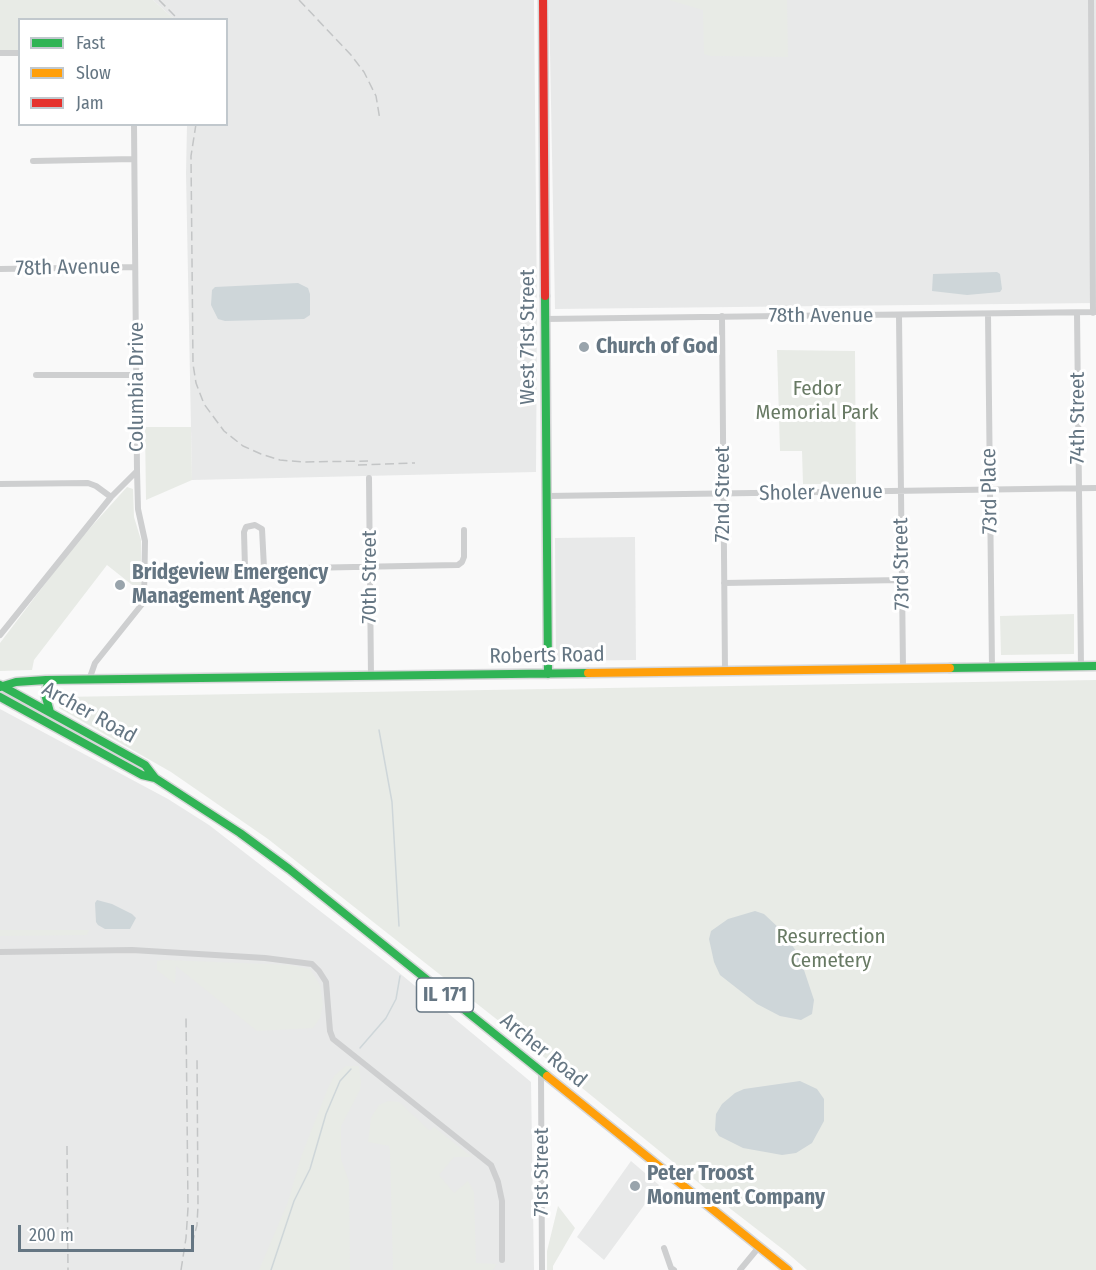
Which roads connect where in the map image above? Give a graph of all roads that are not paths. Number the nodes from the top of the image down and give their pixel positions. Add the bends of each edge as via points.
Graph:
1 (543, 0) edge
2 (1091, 0) edge
3 (0, 53) edge
4 (18, 53) edge
5 (134, 126) edge
6 (134, 159) junction
7 (33, 161) dead end
8 (135, 267) junction
9 (0, 269) edge
10 (1077, 313) junction
11 (1095, 313) edge
12 (988, 314) junction
13 (722, 316) junction
14 (899, 316) junction
15 (545, 319) junction
16 (36, 375) dead end
17 (137, 375) junction
18 (137, 471) junction
19 (369, 478) dead end
20 (0, 484) edge
21 (1078, 488) junction
22 (1096, 488) edge
23 (990, 491) junction
24 (901, 492) junction
25 (723, 494) junction
26 (547, 496) junction
27 (111, 497) junction
28 (464, 530) dead end
29 (370, 566) junction
30 (246, 568) junction
31 (264, 568) junction
32 (146, 571) junction
33 (902, 580) junction
34 (724, 583) junction
35 (0, 636) edge
36 (1096, 666) edge
37 (1081, 667) junction
38 (992, 668) junction
39 (903, 669) junction
40 (725, 672) junction
41 (548, 674) junction
42 (370, 676) junction
43 (49, 680) junction
44 (89, 680) junction
45 (1, 686) edge
46 (0, 697) edge
47 (50, 712) junction
48 (155, 778) junction
49 (0, 952) edge
50 (541, 1073) junction
51 (759, 1246) junction
52 (664, 1248) dead end
53 (502, 1260) dead end
54 (542, 1270) edge
55 (674, 1270) edge
56 (740, 1270) edge
57 (788, 1270) edge

1 - 15 street, West 71st Street
2 - 11 street
3 - 4 street
5 - 6 street, Columbia Drive
6 - 7 street
6 - 8 street, Columbia Drive
8 - 9 street, 78th Avenue
8 - 17 street, Columbia Drive
10 - 11 street, 78th Avenue
10 - 12 street, 78th Avenue
10 - 21 street, 74th Street
12 - 14 street, 78th Avenue
12 - 23 street, 73rd Place
13 - 14 street, 78th Avenue
13 - 15 street, 78th Avenue
13 - 25 street, 72nd Street
14 - 24 street, 73rd Street
15 - 26 street, West 71st Street
16 - 17 street
17 - 18 street, Columbia Drive
18 - 27 street, Columbia Drive
18 - 32 street
19 - 29 street, 70th Street
20 - 27 street via 88,483
21 - 22 street, Sholer Avenue
21 - 23 street, Sholer Avenue
21 - 37 street, 74th Street
23 - 24 street, Sholer Avenue
23 - 38 street, 73rd Place
24 - 25 street, Sholer Avenue
24 - 33 street, 73rd Street
25 - 26 street, Sholer Avenue
25 - 34 street, 72nd Street
26 - 41 street, West 71st Street
27 - 35 street, Columbia Drive
28 - 29 street via 464,557 458,565
29 - 31 street
29 - 42 street, 70th Street
30 - 31 street
30 - 31 street via 244,532 246,527 255,525 262,530
30 - 32 street
32 - 44 street via 143,603 95,663
33 - 34 street
33 - 39 street, 73rd Street
34 - 40 street, 72nd Street
36 - 37 street, Roberts Road
37 - 38 street, Roberts Road
38 - 39 street, Roberts Road
39 - 40 street, Roberts Road
40 - 41 street, Roberts Road
41 - 42 street, Roberts Road
42 - 44 street, Roberts Road
43 - 44 street, Roberts Road
43 - 45 street, Roberts Road
43 - 47 street via 45,694
45 - 47 street, Archer Road / IL 171
46 - 48 street, Archer Road / IL 171 via 142,775
47 - 48 street, Archer Road / IL 171 via 145,765
48 - 50 street, Archer Road / IL 171 via 290,869
49 - 53 street via 132,950 312,964 326,982 333,1039 490,1165 502,1201
50 - 51 street, Archer Road / IL 171
50 - 54 street, 71st Street
51 - 56 street
51 - 57 street, Archer Road / IL 171
52 - 55 street

